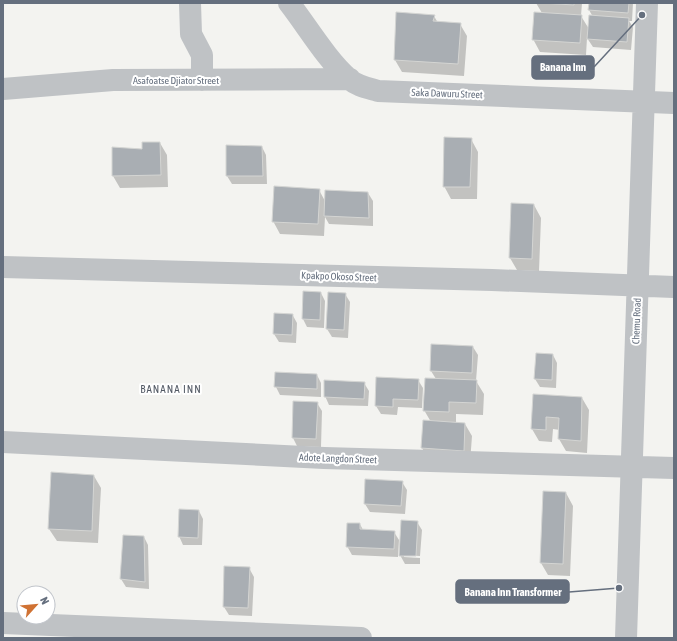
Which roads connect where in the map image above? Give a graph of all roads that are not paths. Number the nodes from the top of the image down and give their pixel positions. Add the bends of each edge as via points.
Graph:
1 (190, 3) edge
2 (289, 3) edge
3 (647, 3) edge
4 (350, 79) junction
5 (202, 80) junction
6 (3, 89) edge
7 (644, 102) junction
8 (674, 103) edge
9 (3, 267) edge
10 (638, 285) junction
11 (674, 287) edge
12 (3, 442) edge
13 (631, 466) junction
14 (674, 468) edge
15 (6, 623) edge
16 (362, 638) edge
17 (626, 638) edge

1 - 5 street via 191,34 202,55
2 - 4 street, Saka Dawuru Street via 336,65
3 - 7 street, Chemu Road
4 - 5 street, Asafoatse Djiator Street
4 - 7 street, Saka Dawuru Street via 378,91
5 - 6 street, Asafoatse Djiator Street via 112,80
7 - 8 street
7 - 10 street, Chemu Road
9 - 10 street, Kpakpo Okoso Street
10 - 11 street, Kpakpo Okoso Street
10 - 13 street, Chemu Road
12 - 13 street, Adote Langdon Street via 324,458 552,466
13 - 14 street, Adote Langdon Street
13 - 17 street, Chemu Road
15 - 16 street

